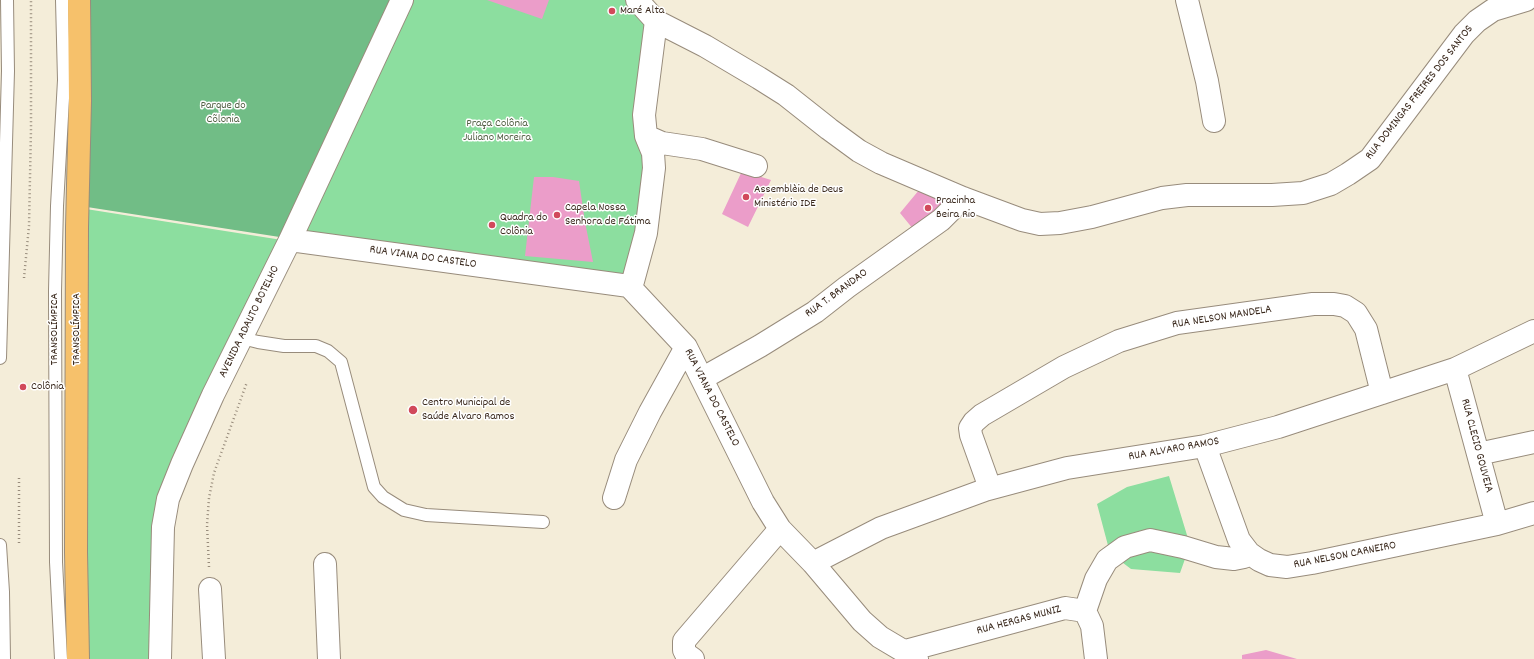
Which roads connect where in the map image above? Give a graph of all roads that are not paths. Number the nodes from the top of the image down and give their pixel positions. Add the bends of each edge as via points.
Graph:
1 (7, 0) edge
2 (62, 0) edge
3 (80, 0) edge
4 (402, 0) edge
5 (637, 0) edge
6 (1187, 0) edge
7 (1526, 0) edge
8 (656, 21) junction
9 (1214, 121) dead end
10 (646, 136) junction
11 (756, 166) dead end
12 (963, 198) junction
13 (290, 240) junction
14 (629, 286) junction
15 (1534, 330) edge
16 (242, 338) junction
17 (686, 347) junction
18 (0, 358) edge
19 (1455, 368) junction
20 (703, 378) junction
21 (1382, 393) junction
22 (1534, 442) edge
23 (1205, 446) junction
24 (1478, 454) junction
25 (990, 488) junction
26 (614, 498) dead end
27 (1534, 513) edge
28 (543, 522) dead end
29 (1497, 524) junction
30 (780, 529) junction
31 (0, 545) edge
32 (1249, 552) junction
33 (813, 563) junction
34 (325, 564) dead end
35 (210, 589) road end
36 (1085, 611) junction
37 (911, 655) edge
38 (690, 656) edge
39 (4, 659) edge
40 (61, 659) edge
41 (78, 659) edge
42 (160, 659) edge
43 (214, 659) edge
44 (329, 659) edge
45 (1096, 659) edge

1 - 18 lane
2 - 40 lane, TRANSOLÍMPICA via 64,80 55,291 56,562
3 - 41 highway, TRANSOLÍMPICA via 76,528
4 - 13 street, AVENIDA ADAUTO BOTELHO
5 - 8 street, RUA DOMINGAS FREIRES DOS SANTOS
6 - 9 street
7 - 12 street, RUA DOMINGAS FREIRES DOS SANTOS via 1493,10 1477,21 1464,34 1370,159 1331,184 1303,193 1187,195 1162,198 1092,217 1040,224
8 - 10 street via 644,115
8 - 12 street, RUA DOMINGAS FREIRES DOS SANTOS via 765,81 859,151
10 - 11 street via 662,143 702,149
10 - 14 street via 653,153 654,168 646,233
12 - 20 street, RUA T. BRANDAO via 942,220 815,312
13 - 14 street, RUA VIANA DO CASTELO
13 - 16 street, AVENIDA ADAUTO BOTELHO
14 - 17 street, RUA VIANA DO CASTELO
15 - 19 street, RUA ALVARO RAMOS
16 - 28 lane via 284,346 316,346 328,351 341,362 374,487 383,497 404,510 426,515
16 - 42 street, AVENIDA ADAUTO BOTELHO via 213,395 168,499 163,527
17 - 20 street, RUA VIANA DO CASTELO
17 - 26 street via 626,460
19 - 21 street, RUA ALVARO RAMOS
19 - 24 street, RUA CLECIO GOUVEIA
20 - 30 street, RUA VIANA DO CASTELO via 763,502
21 - 23 street, RUA ALVARO RAMOS via 1278,427
21 - 25 street, RUA NELSON MANDELA via 1366,329 1356,313 1345,306 1313,304 1177,323 1119,341 1064,366 974,422 970,428 971,435
22 - 24 street
23 - 25 street, RUA ALVARO RAMOS via 1067,468
23 - 32 street, RUA NELSON CARNEIRO via 1239,540
24 - 29 street, RUA CLECIO GOUVEIA
25 - 33 street, RUA ALVARO RAMOS via 881,528
27 - 29 street, RUA NELSON CARNEIRO
29 - 32 street, RUA NELSON CARNEIRO via 1287,567 1270,565
30 - 33 street, RUA VIANA DO CASTELO
30 - 38 street via 684,641 683,646
31 - 39 lane
32 - 36 street via 1244,557 1234,559 1216,557 1150,540 1125,547 1107,560 1096,579
33 - 37 street, RUA VIANA DO CASTELO via 862,621 880,637
34 - 44 street
35 - 43 street
36 - 37 street, RUA HERGAS MUNIZ via 1065,608
36 - 45 street via 1092,626

